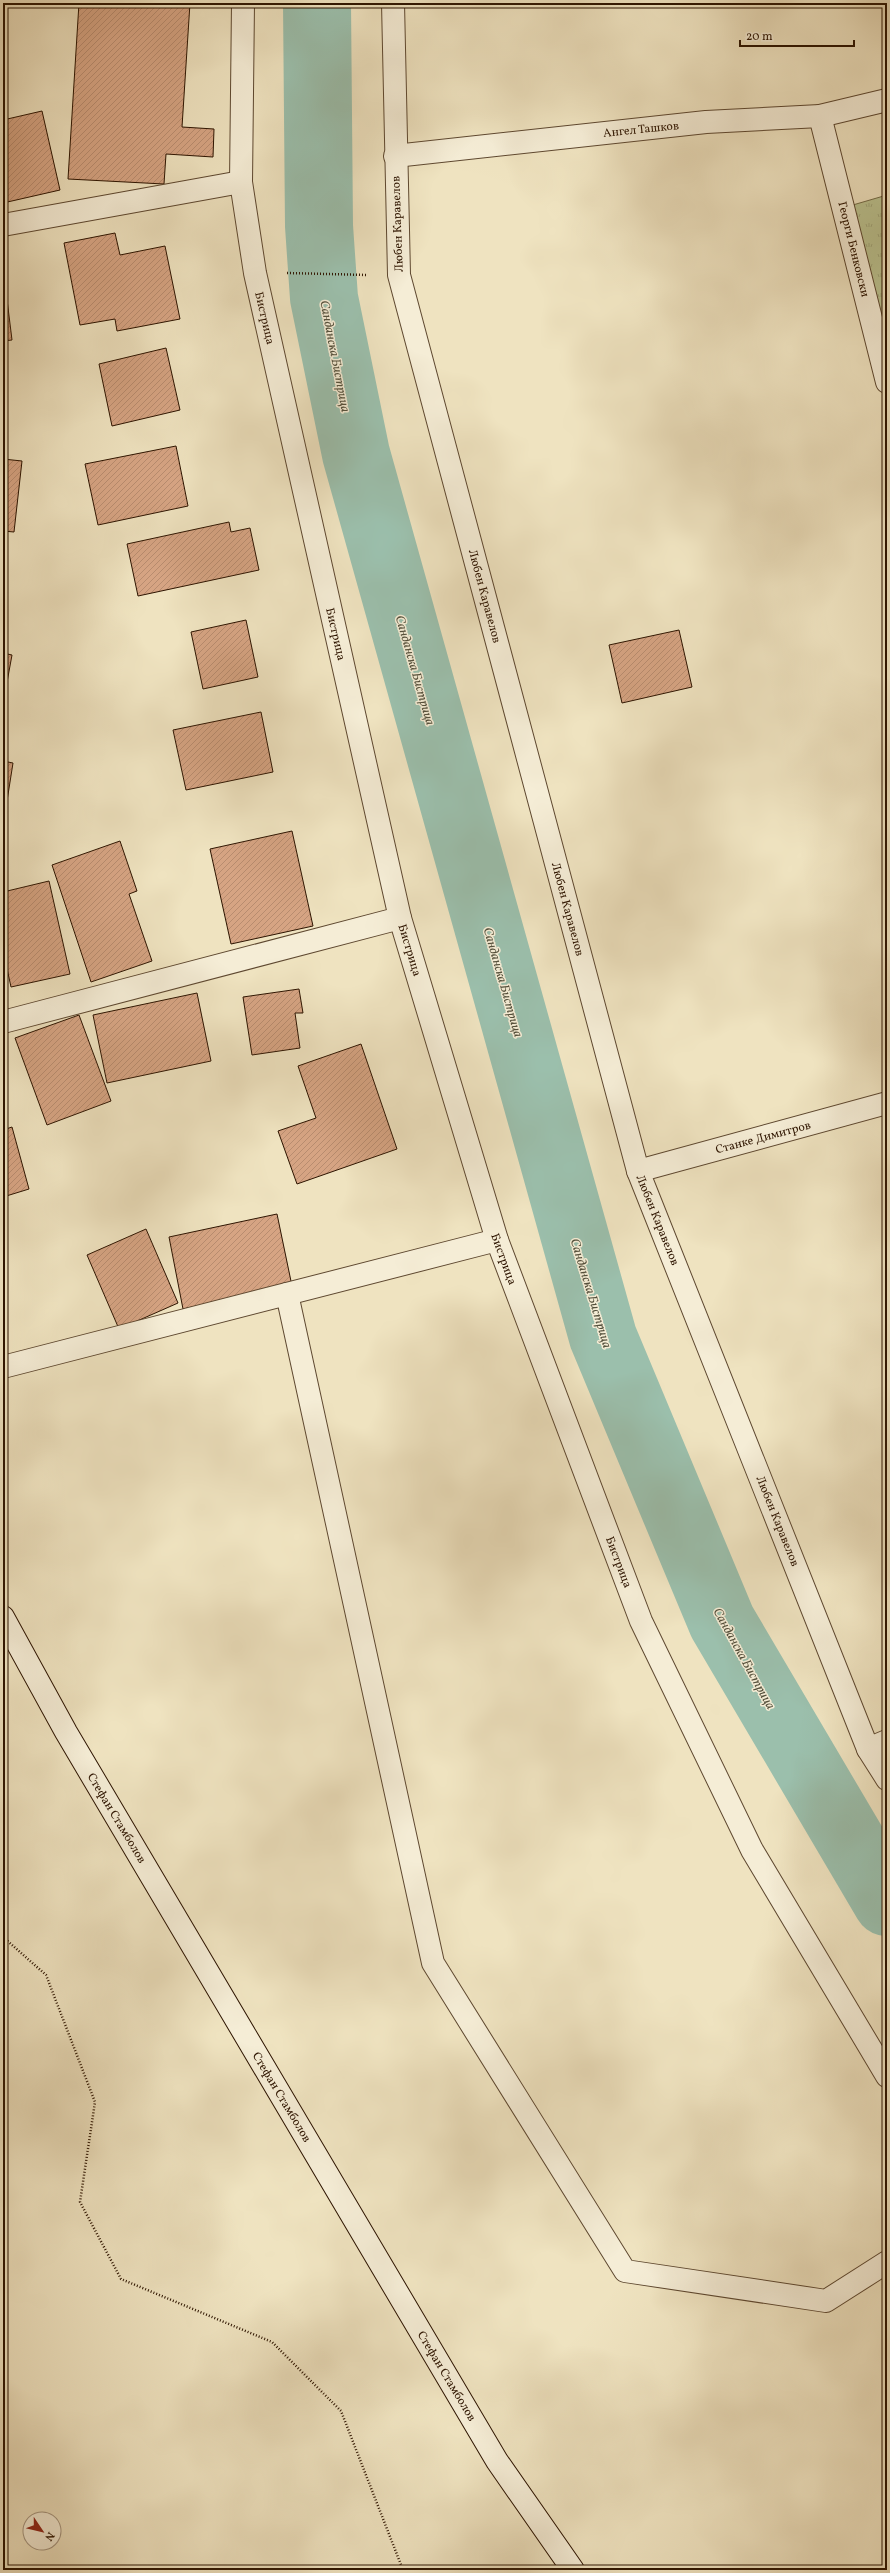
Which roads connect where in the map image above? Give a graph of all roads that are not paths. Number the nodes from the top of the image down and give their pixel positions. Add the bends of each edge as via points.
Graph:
1 (243, 3) edge
2 (393, 3) edge
3 (887, 100) edge
4 (820, 116) junction
5 (395, 156) junction
6 (241, 182) junction
7 (3, 225) edge
8 (887, 382) edge
9 (400, 918) junction
10 (3, 1022) edge
11 (887, 1103) edge
12 (638, 1171) junction
13 (497, 1240) junction
14 (287, 1294) junction
15 (3, 1367) edge
16 (3, 1617) edge
17 (878, 1745) edge
18 (887, 1780) edge
19 (887, 2076) edge
20 (887, 2262) edge
21 (573, 2570) edge

1 - 6 street, Бистрица
2 - 5 street, Любен Каравелов
3 - 4 street, Ангел Ташков
4 - 5 street, Ангел Ташков via 706,122
4 - 8 street, Георги Бенковски
5 - 12 street, Любен Каравелов via 399,275
6 - 7 street
6 - 9 street, Бистрица via 255,273
9 - 10 street
9 - 13 street, Бистрица
11 - 12 street, Станке Димитров
12 - 17 street, Любен Каравелов
13 - 14 street
13 - 19 street, Бистрица via 641,1621 752,1850
14 - 15 street
14 - 20 street via 433,1963 625,2271 826,2301
16 - 21 street, Стефан Стамболов via 66,1732 489,2447
17 - 18 street, Любен Каравелов

